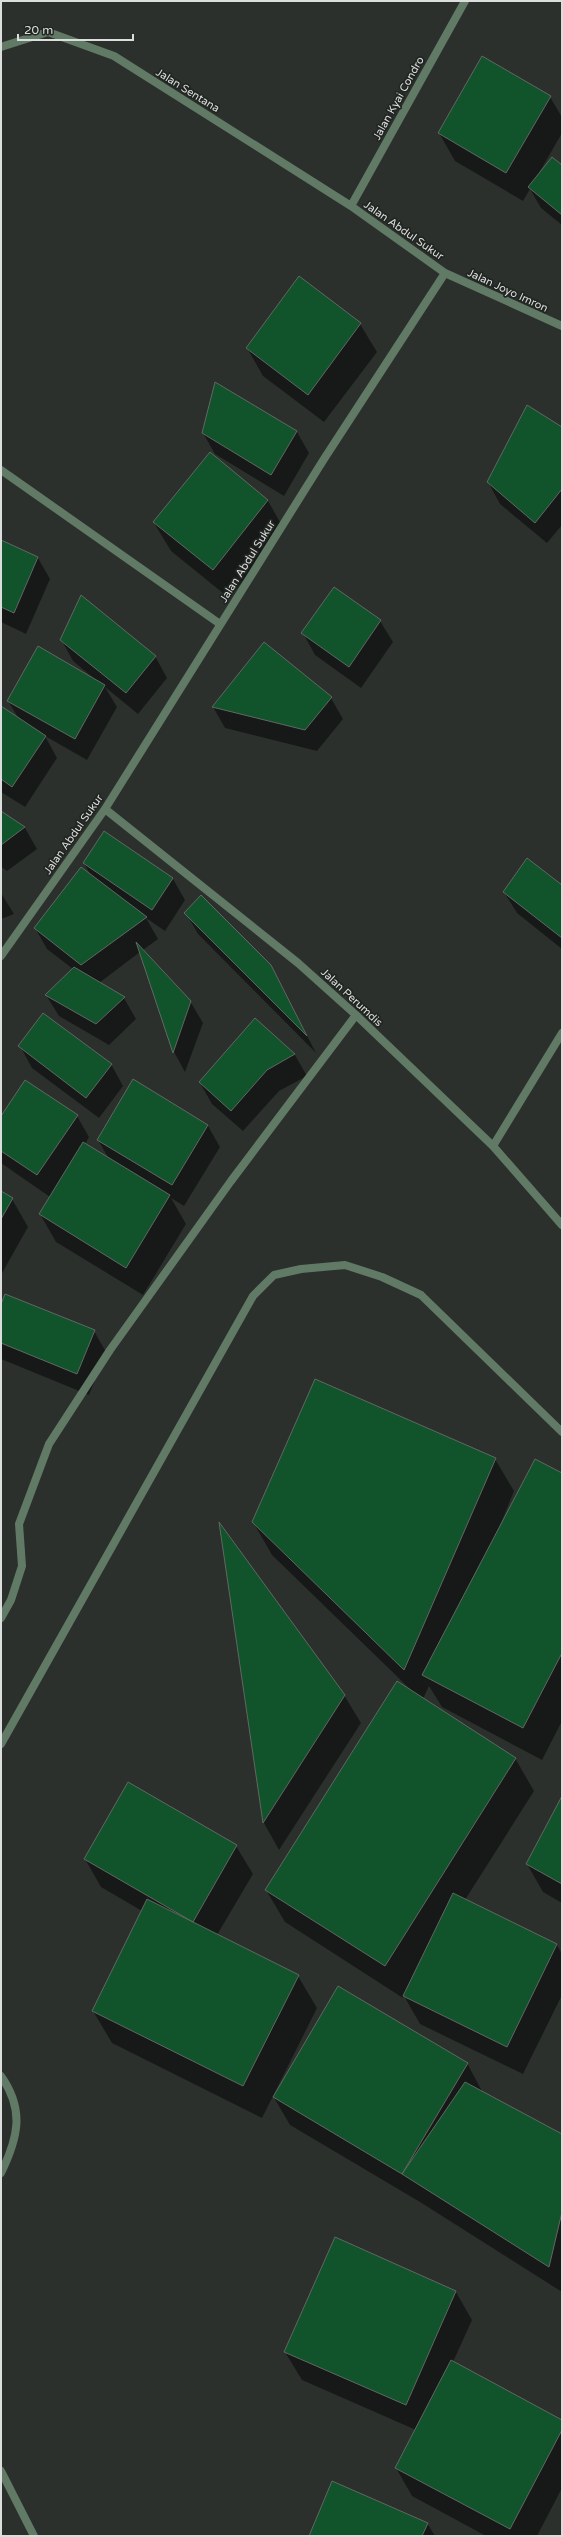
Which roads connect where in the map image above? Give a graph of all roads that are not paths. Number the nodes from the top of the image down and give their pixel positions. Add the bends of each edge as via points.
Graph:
1 (465, 1) edge
2 (1, 47) edge
3 (351, 206) junction
4 (445, 273) junction
5 (562, 326) edge
6 (1, 470) edge
7 (220, 624) junction
8 (105, 809) junction
9 (1, 956) edge
10 (356, 1015) junction
11 (562, 1033) edge
12 (493, 1146) junction
13 (562, 1225) edge
14 (562, 1432) edge
15 (1, 1618) edge
16 (1, 1744) edge
17 (1, 2076) edge
18 (1, 2173) edge
19 (1, 2471) edge
20 (34, 2536) edge

1 - 3 street, Jalan Kyai Condro
2 - 3 street, Jalan Sentana via 48,32 114,56
3 - 4 street, Jalan Abdul Sukur
4 - 5 street, Jalan Joyo Imron
4 - 7 street, Jalan Abdul Sukur via 324,458
6 - 7 street
7 - 8 street, Jalan Abdul Sukur
8 - 9 street, Jalan Abdul Sukur
8 - 10 street, Jalan Perumdis via 298,963
10 - 12 street, Jalan Perumdis
10 - 15 street via 231,1181 110,1350 49,1444 19,1524 22,1566 11,1600
11 - 12 street
12 - 13 street, Jalan Perumdis
14 - 16 street via 421,1295 382,1277 345,1265 301,1269 274,1275 253,1296
17 - 18 street via 10,2089 18,2120 12,2150
19 - 20 street

